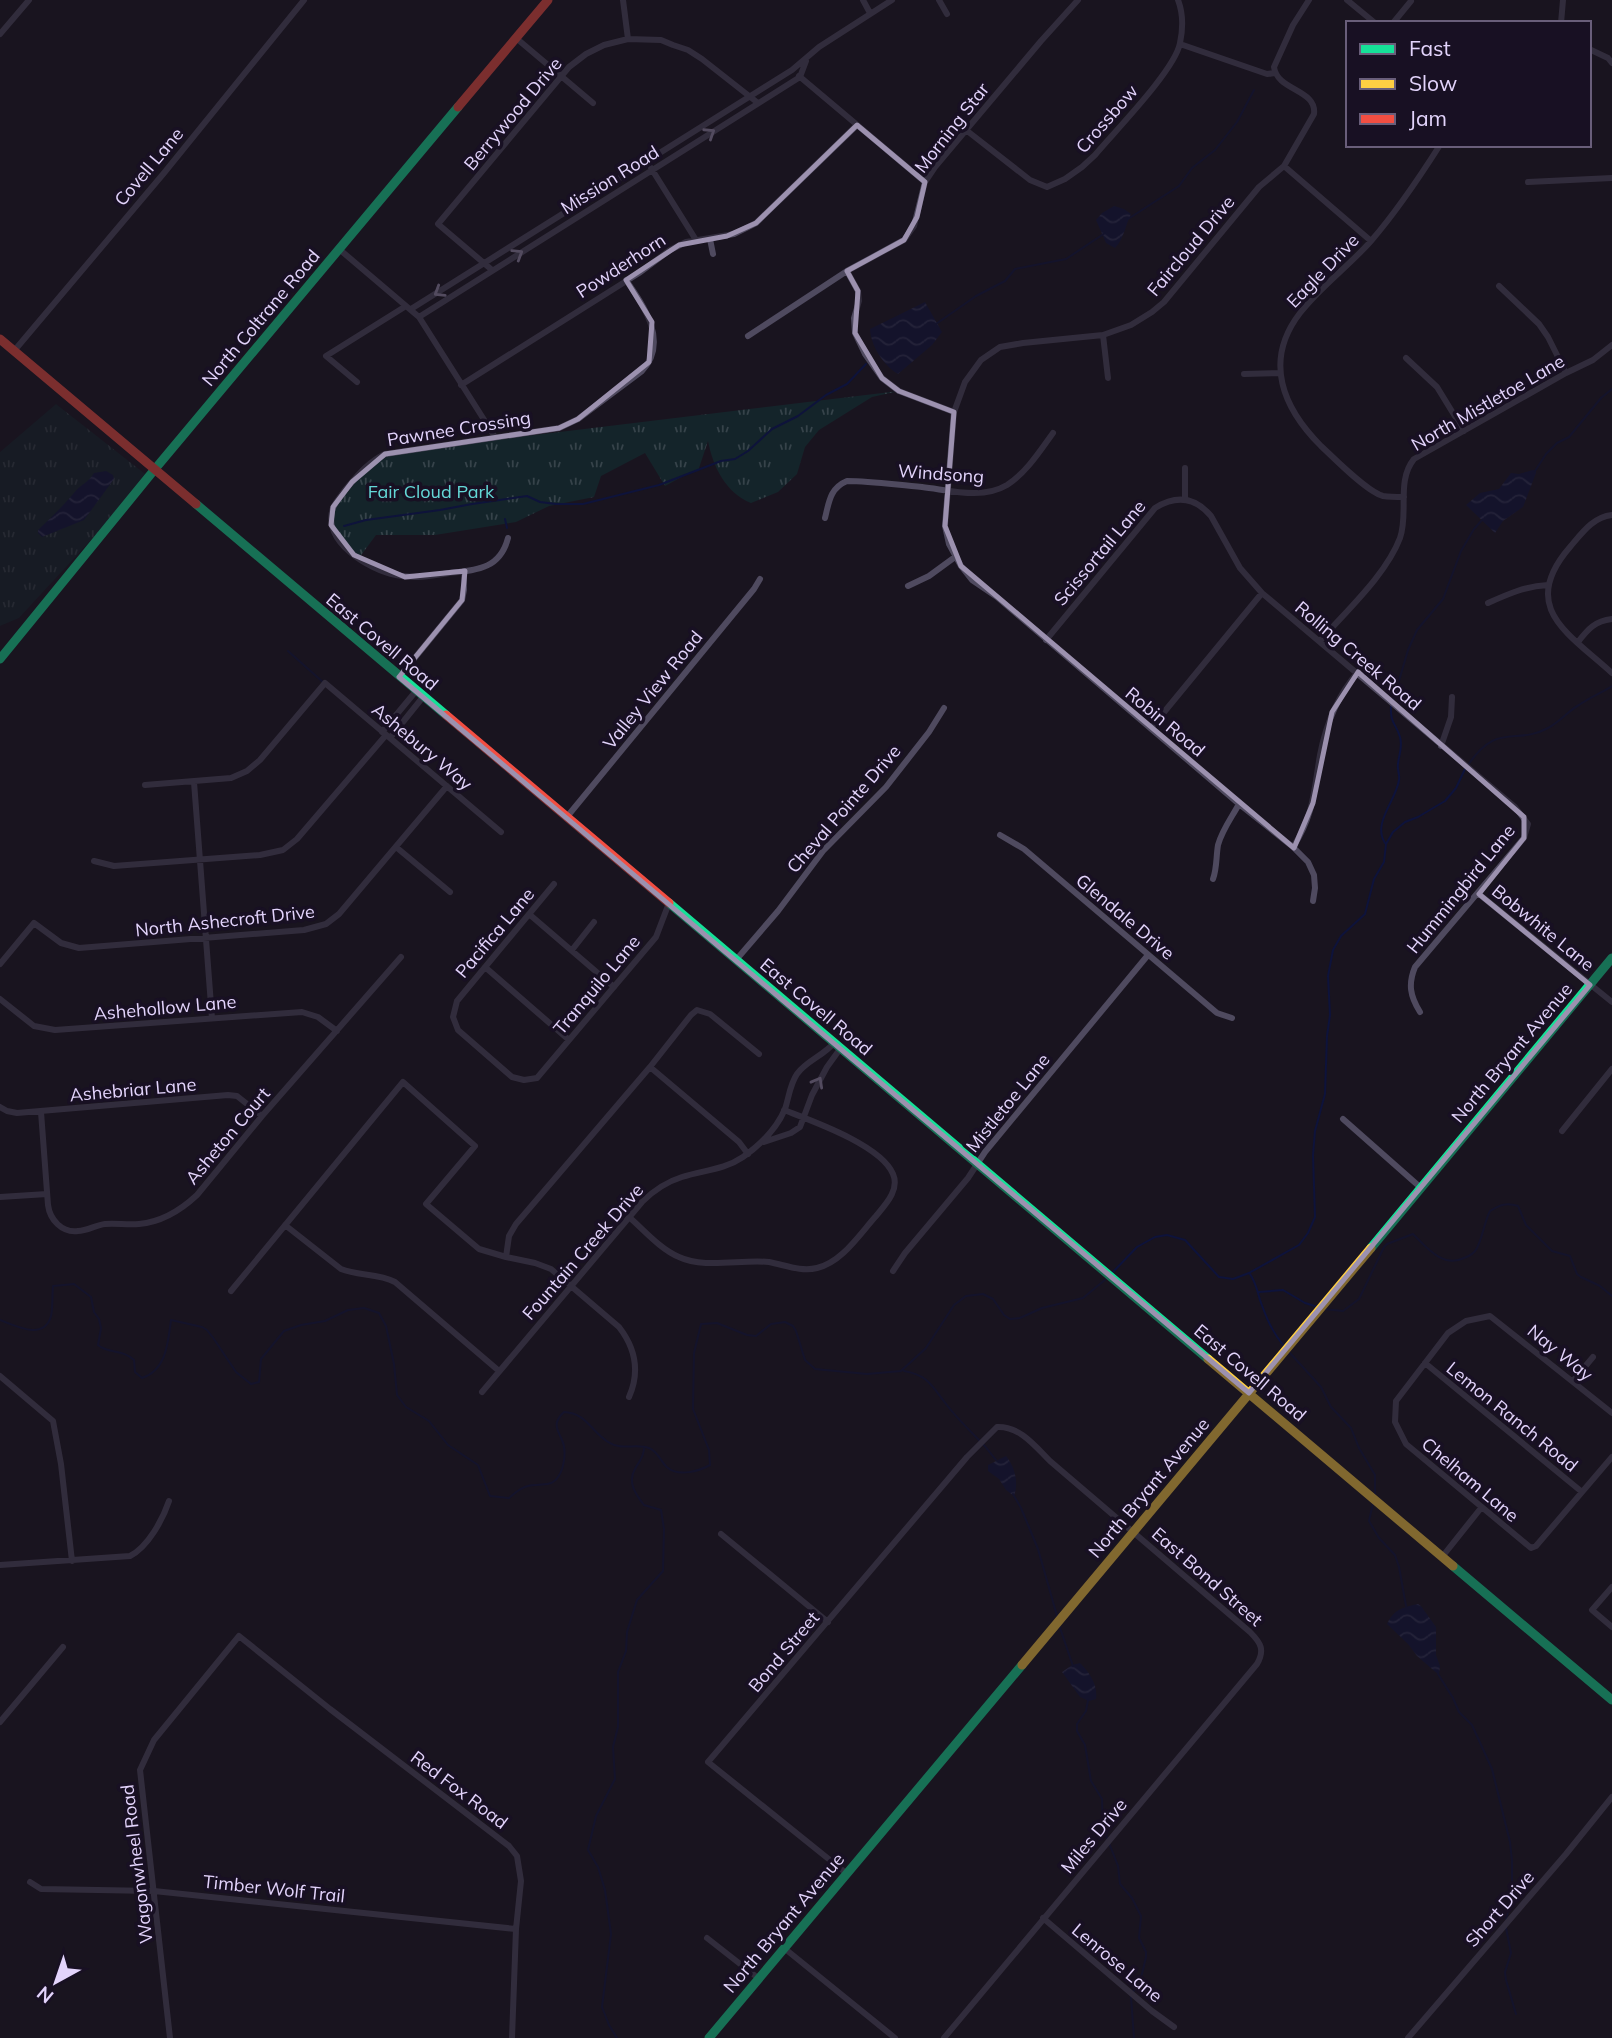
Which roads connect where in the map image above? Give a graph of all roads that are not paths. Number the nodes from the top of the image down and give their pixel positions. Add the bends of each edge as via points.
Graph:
1 (29, 0) edge
2 (304, 0) edge
3 (548, 0) edge
4 (624, 0) edge
5 (863, 0) edge
6 (892, 0) edge
7 (939, 0) edge
8 (1078, 0) edge
9 (1178, 0) edge
10 (1309, 0) edge
11 (1347, 0) edge
12 (1563, 0) edge
13 (1411, 1) edge
14 (870, 13) junction
15 (947, 14) dead end
16 (1373, 21) edge
17 (1395, 21) edge
18 (1561, 21) edge
19 (0, 34) edge
20 (516, 38) junction
21 (628, 39) junction
22 (1180, 44) junction
23 (1591, 51) edge
24 (807, 59) junction
25 (1612, 63) edge
26 (792, 70) junction
27 (1275, 73) junction
28 (562, 76) junction
29 (800, 77) junction
30 (751, 95) junction
31 (593, 103) dead end
32 (758, 103) junction
33 (857, 125) junction
34 (967, 130) junction
35 (1439, 147) edge
36 (647, 161) junction
37 (930, 163) dead end
38 (1284, 166) junction
39 (652, 170) junction
40 (919, 176) junction
41 (1612, 178) edge
42 (925, 182) junction
43 (1528, 183) dead end
44 (561, 215) junction
45 (566, 224) junction
46 (710, 239) junction
47 (696, 240) junction
48 (1371, 241) junction
49 (339, 250) junction
50 (713, 254) dead end
51 (484, 263) junction
52 (492, 270) junction
53 (848, 271) junction
54 (626, 281) junction
55 (1499, 286) dead end
56 (408, 308) junction
57 (419, 317) junction
58 (1103, 335) junction
59 (748, 336) dead end
60 (0, 339) edge
61 (1611, 348) edge
62 (14, 351) junction
63 (1406, 358) dead end
64 (1280, 373) junction
65 (1566, 373) junction
66 (1244, 374) dead end
67 (1108, 378) dead end
68 (357, 382) dead end
69 (461, 385) junction
70 (954, 412) junction
71 (1464, 431) junction
72 (1054, 433) dead end
73 (495, 438) junction
74 (1185, 468) dead end
75 (155, 470) junction
76 (948, 491) junction
77 (1404, 497) junction
78 (1185, 499) junction
79 (1612, 515) edge
80 (825, 518) dead end
81 (508, 538) dead end
82 (955, 557) junction
83 (464, 571) junction
84 (760, 579) dead end
85 (972, 580) joint
86 (1548, 585) junction
87 (908, 586) dead end
88 (1262, 593) junction
89 (1488, 603) dead end
90 (1612, 619) edge
91 (1046, 640) junction
92 (1320, 641) junction
93 (1578, 642) junction
94 (0, 659) edge
95 (1358, 672) junction
96 (1612, 673) edge
97 (399, 677) junction
98 (419, 694) junction
99 (1452, 697) dead end
100 (944, 708) dead end
101 (1151, 728) junction
102 (386, 735) junction
103 (1441, 746) junction
104 (194, 782) junction
105 (145, 785) dead end
106 (447, 786) junction
107 (1240, 804) junction
108 (566, 818) junction
109 (1528, 824) joint
110 (501, 832) dead end
111 (1000, 835) dead end
112 (396, 846) junction
113 (1293, 847) junction
114 (200, 860) junction
115 (94, 861) dead end
116 (1213, 879) dead end
117 (554, 884) dead end
118 (450, 892) dead end
119 (1479, 894) junction
120 (1312, 901) dead end
121 (669, 903) junction
122 (529, 914) junction
123 (594, 922) dead end
124 (206, 938) junction
125 (572, 950) junction
126 (1148, 955) junction
127 (401, 957) dead end
128 (1612, 958) edge
129 (736, 960) junction
130 (0, 964) edge
131 (485, 968) junction
132 (1590, 985) junction
133 (614, 986) junction
134 (0, 999) edge
135 (1612, 1002) edge
136 (1419, 1012) dead end
137 (212, 1018) junction
138 (1232, 1018) dead end
139 (337, 1031) junction
140 (569, 1040) junction
141 (837, 1046) junction
142 (759, 1054) dead end
143 (650, 1067) junction
144 (1612, 1069) edge
145 (537, 1078) joint
146 (0, 1107) edge
147 (784, 1110) junction
148 (41, 1112) junction
149 (262, 1116) junction
150 (803, 1118) junction
151 (1343, 1119) dead end
152 (1562, 1131) dead end
153 (762, 1142) junction
154 (748, 1154) junction
155 (976, 1164) junction
156 (1420, 1187) junction
157 (47, 1194) junction
158 (0, 1197) edge
159 (629, 1217) junction
160 (285, 1225) junction
161 (506, 1257) junction
162 (893, 1271) dead end
163 (572, 1286) junction
164 (231, 1291) dead end
165 (1592, 1357) dead end
166 (1425, 1363) junction
167 (499, 1371) junction
168 (0, 1376) edge
169 (1573, 1381) junction
170 (482, 1392) dead end
171 (1249, 1393) junction
172 (629, 1397) dead end
173 (1612, 1413) edge
174 (997, 1427) joint
175 (1612, 1457) edge
176 (1582, 1492) junction
177 (169, 1501) dead end
178 (1481, 1508) junction
179 (1133, 1532) junction
180 (721, 1534) dead end
181 (1442, 1557) junction
182 (72, 1561) junction
183 (0, 1565) edge
184 (1612, 1587) edge
185 (828, 1622) junction
186 (1612, 1627) edge
187 (239, 1636) joint
188 (62, 1647) dead end
189 (1262, 1651) joint
190 (1612, 1700) edge
191 (0, 1722) edge
192 (1612, 1797) edge
193 (846, 1873) junction
194 (30, 1882) dead end
195 (154, 1891) junction
196 (1043, 1918) junction
197 (516, 1929) junction
198 (707, 1938) dead end
199 (783, 1948) junction
200 (758, 1978) junction
201 (1174, 2027) dead end
202 (170, 2038) edge
203 (512, 2038) edge
204 (709, 2038) edge
205 (895, 2038) edge
206 (944, 2038) edge
207 (1408, 2038) edge

1 - 19 street
2 - 62 street, Covell Lane
3 - 20 street, North Coltrane Road
4 - 21 street
5 - 14 street
6 - 14 street, Mission Road
7 - 15 street
8 - 34 street, Morning Star
9 - 22 street, Crossbow
10 - 27 street via 1278,56
11 - 16 street
12 - 18 street
13 - 17 street
14 - 24 street, Mission Road
20 - 28 street
20 - 49 street, North Coltrane Road
21 - 28 street, Berrywood Drive via 594,50
21 - 30 street, Berrywood Drive via 661,40 688,50
22 - 27 street
22 - 34 street, Crossbow via 1157,83 1096,155 1047,187 1030,180
23 - 25 street
24 - 26 street, Mission Road
24 - 29 street, Mission Road
26 - 29 street
26 - 30 street, Mission Road
27 - 38 street, Faircloud Drive via 1315,108
28 - 31 street
28 - 51 street, Berrywood Drive via 438,224
29 - 32 street, Mission Road
29 - 33 street
30 - 32 street, Berrywood Drive
30 - 36 street, Mission Road
39 -> 32 street, Mission Road
33 - 40 street
33 - 46 street, Powderhorn via 756,223
34 - 42 street, Morning Star
35 - 48 street, Eagle Drive
36 - 39 street
36 - 44 street, Mission Road
37 - 40 street
38 - 48 street
38 - 58 street, Faircloud Drive via 1259,187 1164,302 1141,321
39 - 45 street, Mission Road
39 - 47 street
40 - 42 street
41 - 43 street
42 - 53 street, Morning Star via 914,226 904,240
44 - 45 street
44 - 51 street, Mission Road
52 -> 45 street, Mission Road
46 - 47 street, Powderhorn
46 - 50 street
47 - 54 street, Powderhorn via 670,250
48 - 64 street, Eagle Drive via 1301,311 1282,351
49 - 56 street
49 - 75 street, North Coltrane Road
51 - 52 street, Berrywood Drive
51 -> 56 street, Mission Road
52 - 57 street, Mission Road
53 - 59 street, Morning Star
53 - 70 street via 859,296 855,333 882,378 899,391
54 - 69 street, Powderhorn
54 - 73 street, Pawnee Crossing via 652,322 653,348 647,366 569,425
55 - 65 street via 1539,324
56 - 57 street
56 - 68 street, Mission Road via 326,356
57 - 69 street
58 - 67 street
58 - 70 street, Faircloud Drive via 1000,347 969,375
60 - 62 street, East Covell Road
61 - 65 street, North Mistletoe Lane
62 - 75 street, East Covell Road
63 - 71 street via 1437,387
64 - 66 street
64 - 77 street, Eagle Drive via 1292,411 1334,459 1381,496
65 - 71 street, North Mistletoe Lane
69 - 73 street
70 - 76 street, Faircloud Drive
71 - 77 street, North Mistletoe Lane via 1414,460 1406,472
72 - 76 street, Windsong via 1004,487 987,493
73 - 83 street, Pawnee Crossing via 378,457 333,507 333,531 342,544 382,572 413,577
74 - 78 street
75 - 94 street, North Coltrane Road
75 - 97 street, East Covell Road
76 - 80 street, Windsong via 847,481 830,496
76 - 82 street, Faircloud Drive via 945,526
77 - 92 street, North Mistletoe Lane via 1400,537 1387,565
78 - 88 street, Rolling Creek Road via 1205,508 1240,568
78 - 91 street, Scissortail Lane via 1165,501 1154,508
79 - 86 street via 1600,517 1579,536 1559,559
81 - 83 street, Pawnee Crossing via 505,551 493,562
82 - 85 street, Faircloud Drive
82 - 87 street
83 - 97 street via 462,600
84 - 108 street, Valley View Road
85 - 91 street, Robin Road
86 - 89 street
86 - 93 street via 1551,612
88 - 92 street, Rolling Creek Road
88 - 101 street
90 - 93 street via 1589,627
91 - 101 street, Robin Road
92 - 95 street, Rolling Creek Road
93 - 96 street
95 - 103 street, Rolling Creek Road
95 - 113 street via 1332,712 1306,825
97 - 98 street, East Covell Road
98 - 102 street
98 - 108 street, East Covell Road
99 - 103 street
100 - 129 street, Cheval Pointe Drive via 886,787 823,851
101 - 107 street, Robin Road
102 - 104 street, Ashebury Way via 325,683 247,771 231,778
102 - 106 street, Ashebury Way
102 - 114 street via 290,846 260,855
103 - 109 street, Rolling Creek Road via 1516,807
104 - 105 street
104 - 114 street
106 - 110 street, Ashebury Way
106 - 112 street, North Ashecroft Drive
107 - 113 street, Robin Road
107 - 116 street via 1222,835
108 - 121 street, East Covell Road
109 - 119 street, Hummingbird Lane via 1524,838
111 - 126 street, Glendale Drive via 1024,849
112 - 118 street
112 - 124 street, North Ashecroft Drive via 326,925
113 - 120 street, Robin Road via 1314,875
114 - 115 street via 114,866
114 - 124 street
117 - 122 street, Pacifica Lane
119 - 132 street, Bobwhite Lane
119 - 136 street, Hummingbird Lane via 1416,967 1410,990
121 - 129 street, East Covell Road
121 - 133 street, Tranquilo Lane via 656,937
122 - 125 street
122 - 131 street, Pacifica Lane
123 - 125 street
124 - 130 street, North Ashecroft Drive via 79,948 61,943 34,923
124 - 137 street
125 - 133 street
126 - 138 street, Glendale Drive via 1217,1013
126 - 155 street, Mistletoe Lane
127 - 139 street, Asheton Court
128 - 132 street, North Bryant Avenue
129 - 141 street, East Covell Road
131 - 140 street
131 - 145 street, Pacifica Lane via 457,1001 453,1017 458,1030 512,1077
132 - 135 street, Bobwhite Lane
132 - 156 street, North Bryant Avenue
133 - 140 street, Tranquilo Lane
134 - 137 street, Ashehollow Lane via 34,1026 55,1030
137 - 139 street, Ashehollow Lane via 302,1012
139 - 149 street, Asheton Court
140 - 145 street, Tranquilo Lane
141 - 147 street, Fountain Creek Drive via 794,1077
150 -> 141 street
141 - 155 street, East Covell Road
142 - 143 street via 710,1013 697,1010
143 - 154 street via 740,1142
143 - 161 street via 516,1224
144 - 152 street
146 - 148 street, Ashebriar Lane via 17,1113
147 - 150 street
147 - 153 street, Fountain Creek Drive
148 - 149 street, Ashebriar Lane via 237,1096
148 - 157 street, Asheton Court
149 - 157 street, Asheton Court via 197,1195 170,1215 139,1224 69,1231 51,1217
150 - 153 street, Fountain Creek Drive via 791,1133
150 - 159 street via 842,1133 874,1154 889,1168 895,1182 888,1202 843,1254 818,1268 805,1269 767,1262 700,1262 680,1258 664,1248
151 - 156 street
153 - 154 street, Fountain Creek Drive
154 - 159 street, Fountain Creek Drive via 716,1170 665,1183
155 - 162 street, Mistletoe Lane
155 - 171 street, East Covell Road
156 - 171 street, North Bryant Avenue
157 - 158 street
159 - 163 street, Fountain Creek Drive
160 - 161 street via 403,1082 475,1146 426,1204 479,1249
160 - 164 street
160 - 167 street via 341,1269 395,1282
161 - 163 street via 551,1269
163 - 167 street, Fountain Creek Drive
163 - 172 street via 628,1339 636,1372
165 - 169 street
166 - 169 street, Nay Way via 1448,1333 1466,1321 1490,1316
166 - 176 street, Lemon Ranch Road
166 - 178 street, Chelham Lane via 1396,1401 1395,1422 1406,1444
167 - 170 street, Fountain Creek Drive
168 - 182 street via 53,1421
169 - 173 street, Nay Way
171 - 179 street, North Bryant Avenue
171 - 181 street, East Covell Road
174 - 179 street, East Bond Street via 1014,1429 1033,1443
174 - 185 street, Bond Street
175 - 176 street
176 - 178 street, Chelham Lane via 1531,1548
177 - 182 street via 163,1519 138,1552
178 - 181 street
179 - 189 street, East Bond Street via 1250,1632
179 - 193 street, North Bryant Avenue
180 - 185 street
181 - 190 street, East Covell Road
182 - 183 street
184 - 186 street via 1592,1610
185 - 193 street, Bond Street via 708,1762
187 - 195 street, Wagonwheel Road via 154,1740 140,1770
187 - 197 street, Red Fox Road via 509,1846 517,1856 521,1881
188 - 191 street
189 - 196 street, Miles Drive via 1256,1664
192 - 207 street, Short Drive
193 - 199 street, North Bryant Avenue
194 - 195 street, Timber Wolf Trail via 41,1889
195 - 197 street, Timber Wolf Trail
195 - 202 street, Wagonwheel Road
196 - 201 street, Lenrose Lane
196 - 206 street, Miles Drive
197 - 203 street, Red Fox Road
198 - 200 street
199 - 200 street, North Bryant Avenue
199 - 205 street
200 - 204 street, North Bryant Avenue

